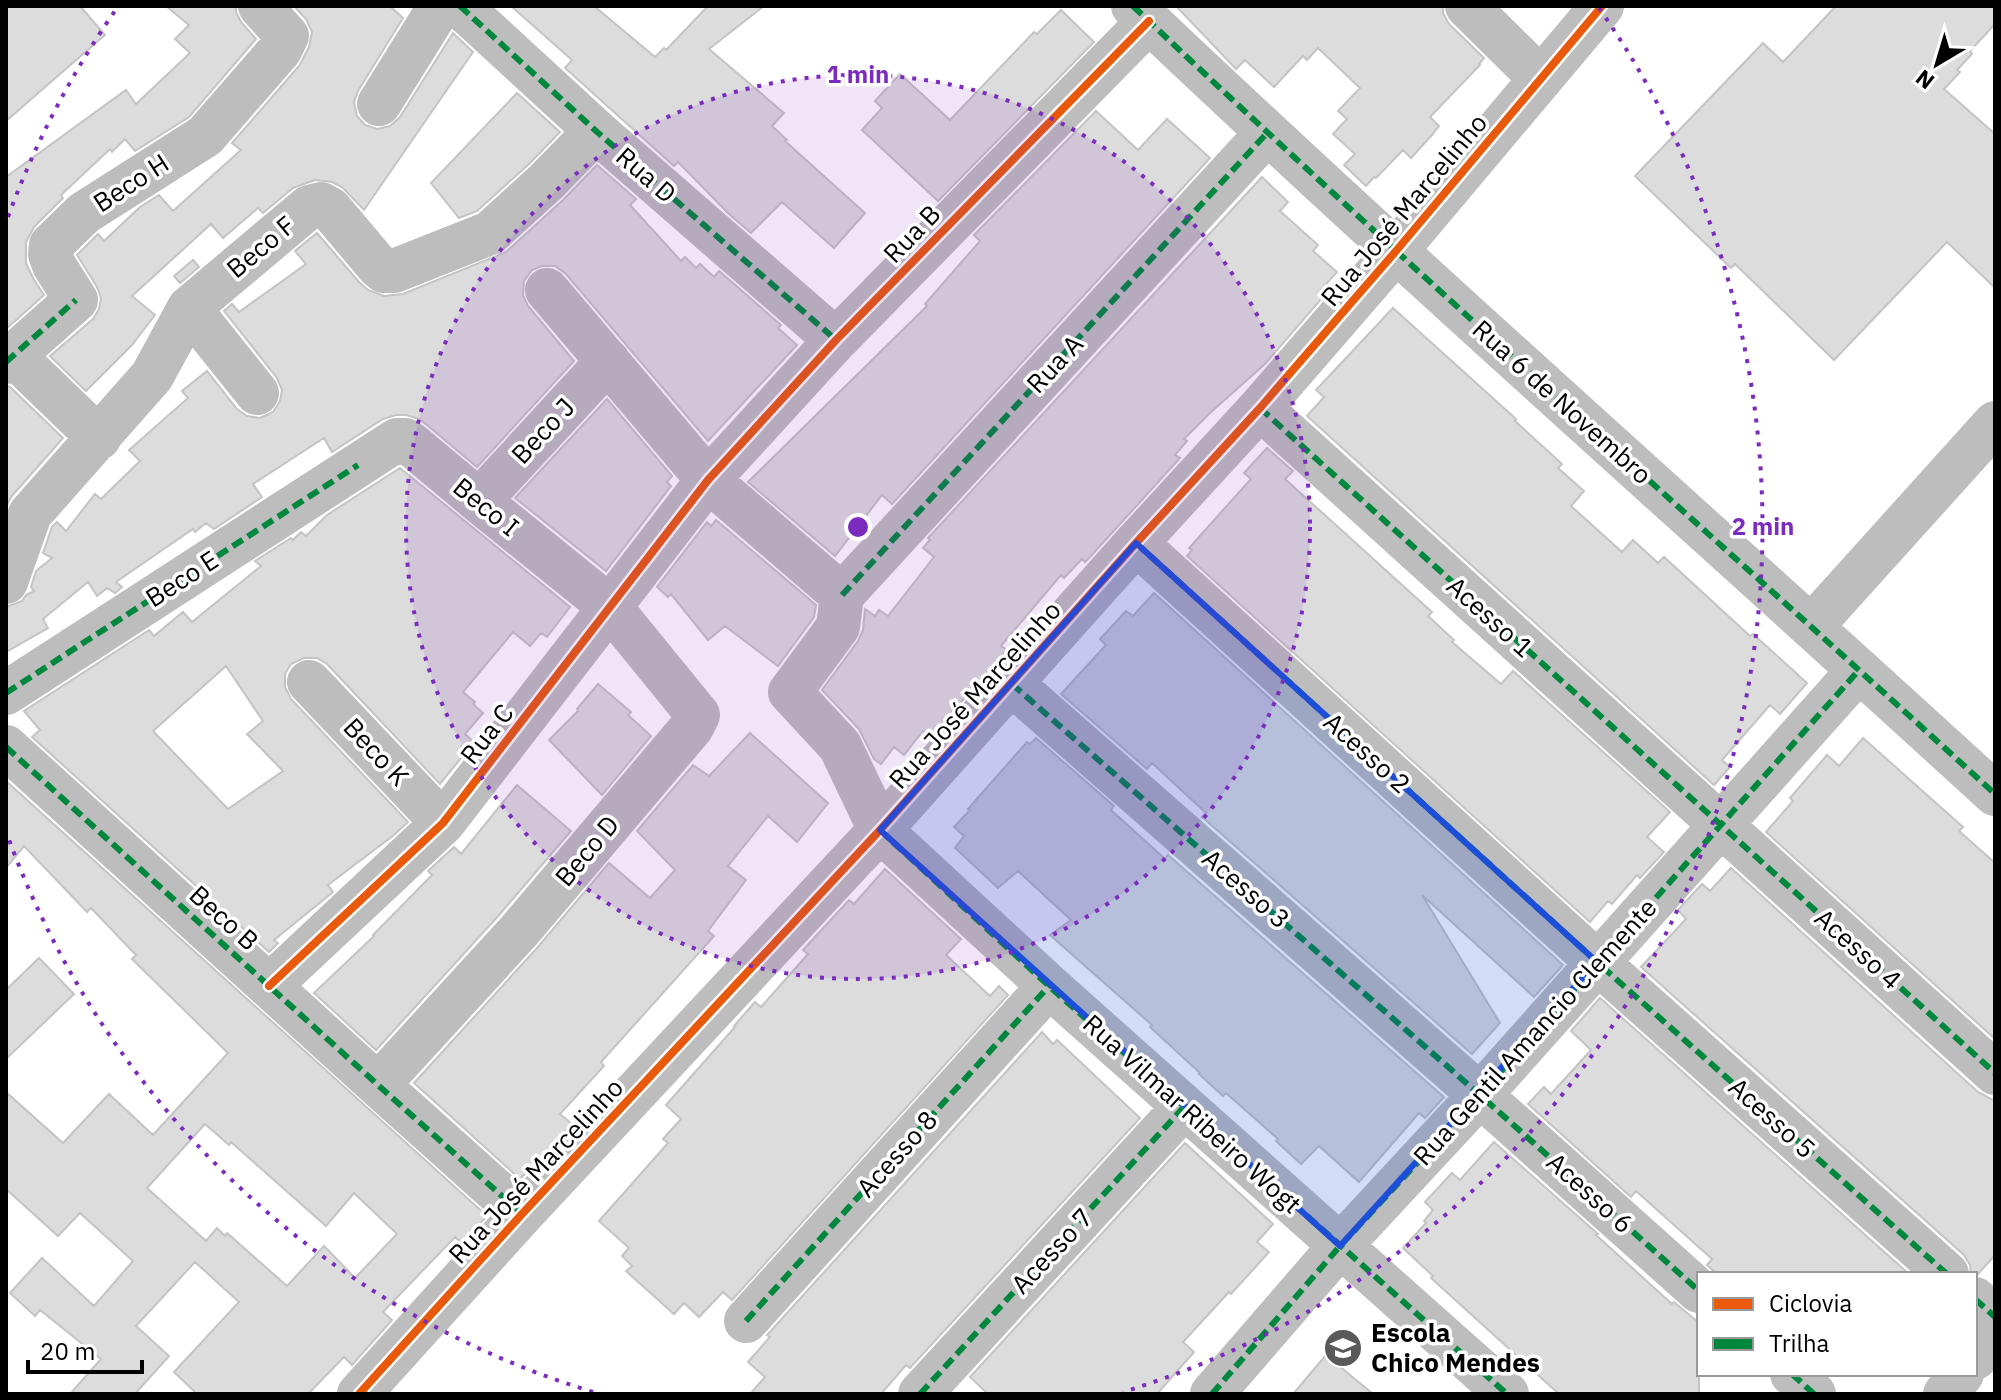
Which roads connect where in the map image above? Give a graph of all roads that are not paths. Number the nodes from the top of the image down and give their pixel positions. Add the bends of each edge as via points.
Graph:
1 (260, 6) edge
2 (440, 6) edge
3 (460, 6) edge
4 (1467, 6) edge
5 (1602, 6) edge
6 (1141, 14) edge
7 (1541, 79) junction
8 (379, 104) dead end
9 (596, 131) junction
10 (1267, 133) junction
11 (1396, 251) junction
12 (547, 290) dead end
13 (189, 308) junction
14 (836, 340) junction
15 (10, 358) edge
16 (608, 361) junction
17 (257, 393) dead end
18 (1260, 408) junction
19 (1995, 423) edge
20 (99, 438) junction
21 (358, 465) joint
22 (708, 480) junction
23 (479, 501) junction
24 (1136, 543) junction
25 (6, 582) edge
26 (842, 595) junction
27 (610, 607) junction
28 (1811, 627) junction
29 (1859, 670) junction
30 (309, 682) dead end
31 (1012, 684) junction
32 (8, 685) edge
33 (6, 747) edge
34 (1995, 794) edge
35 (443, 823) junction
36 (1721, 826) junction
37 (880, 830) junction
38 (1597, 962) junction
39 (269, 986) junction
40 (1049, 986) junction
41 (1995, 1073) edge
42 (378, 1085) junction
43 (1480, 1095) junction
44 (1183, 1108) junction
45 (522, 1214) junction
46 (1340, 1246) junction
47 (1945, 1272) edge
48 (1697, 1289) edge
49 (1977, 1301) edge
50 (1995, 1317) edge
51 (746, 1321) dead end
52 (1995, 1335) edge
53 (1977, 1356) edge
54 (1794, 1376) edge
55 (1960, 1376) edge
56 (359, 1394) edge
57 (920, 1394) edge
58 (1212, 1394) edge
59 (1507, 1394) edge
60 (1814, 1394) edge
61 (1945, 1394) edge

1 - 15 street, Beco H via 287,36 280,50 205,136 84,213 51,245 54,265 76,300
2 - 8 street
3 - 9 street, Rua D
4 - 7 street
5 - 7 street, Rua José Marcelinho
6 - 10 street, Rua 6 de Novembro
6 - 14 street, Rua B
7 - 11 street, Rua José Marcelinho
9 - 13 street, Beco F via 490,233 384,271 321,204 309,207
9 - 14 street, Rua D
10 - 11 street, Rua 6 de Novembro
10 - 26 street, Rua A
11 - 18 street, Rua José Marcelinho
11 - 28 street, Rua 6 de Novembro
12 - 16 street
13 - 17 street
13 - 20 street, Beco F via 152,376
14 - 22 street, Rua B
15 - 20 street
16 - 22 street
16 - 23 street, Beco J
18 - 24 street, Rua José Marcelinho
18 - 36 street, Acesso 1
19 - 28 street
20 - 25 street, Beco F via 30,514
21 - 23 street, Beco I via 405,440
21 - 32 street, Beco E
22 - 26 street
22 - 27 street, Rua C
23 - 27 street, Beco I
24 - 31 street, Rua José Marcelinho
24 - 38 street, Acesso 2
26 - 37 street via 838,627 790,692 840,746
27 - 35 street, Rua C
27 - 42 street, Beco D via 698,715 519,931
28 - 29 street, Rua 6 de Novembro
29 - 34 street, Rua 6 de Novembro
29 - 36 street, Rua Gentil Amancio Clemente
30 - 35 street, Beco K
31 - 37 street, Rua José Marcelinho
31 - 43 street, Acesso 3
33 - 39 street, Beco B
35 - 39 street, Rua C
36 - 38 street, Rua Gentil Amancio Clemente
36 - 41 street, Acesso 4
37 - 40 street, Rua Vilmar Ribeiro Wogt
37 - 45 street, Rua José Marcelinho
38 - 43 street, Rua Gentil Amancio Clemente
38 - 47 street, Acesso 5
39 - 42 street, Beco B
40 - 44 street, Rua Vilmar Ribeiro Wogt
40 - 51 street, Acesso 8
42 - 45 street, Beco B
43 - 46 street, Rua Gentil Amancio Clemente
43 - 48 street, Acesso 6
44 - 46 street, Rua Vilmar Ribeiro Wogt
44 - 57 street, Acesso 7
45 - 56 street, Rua José Marcelinho
46 - 58 street, Rua Gentil Amancio Clemente
46 - 59 street, Rua Vilmar Ribeiro Wogt
49 - 50 street
52 - 53 street
54 - 60 street
55 - 61 street

